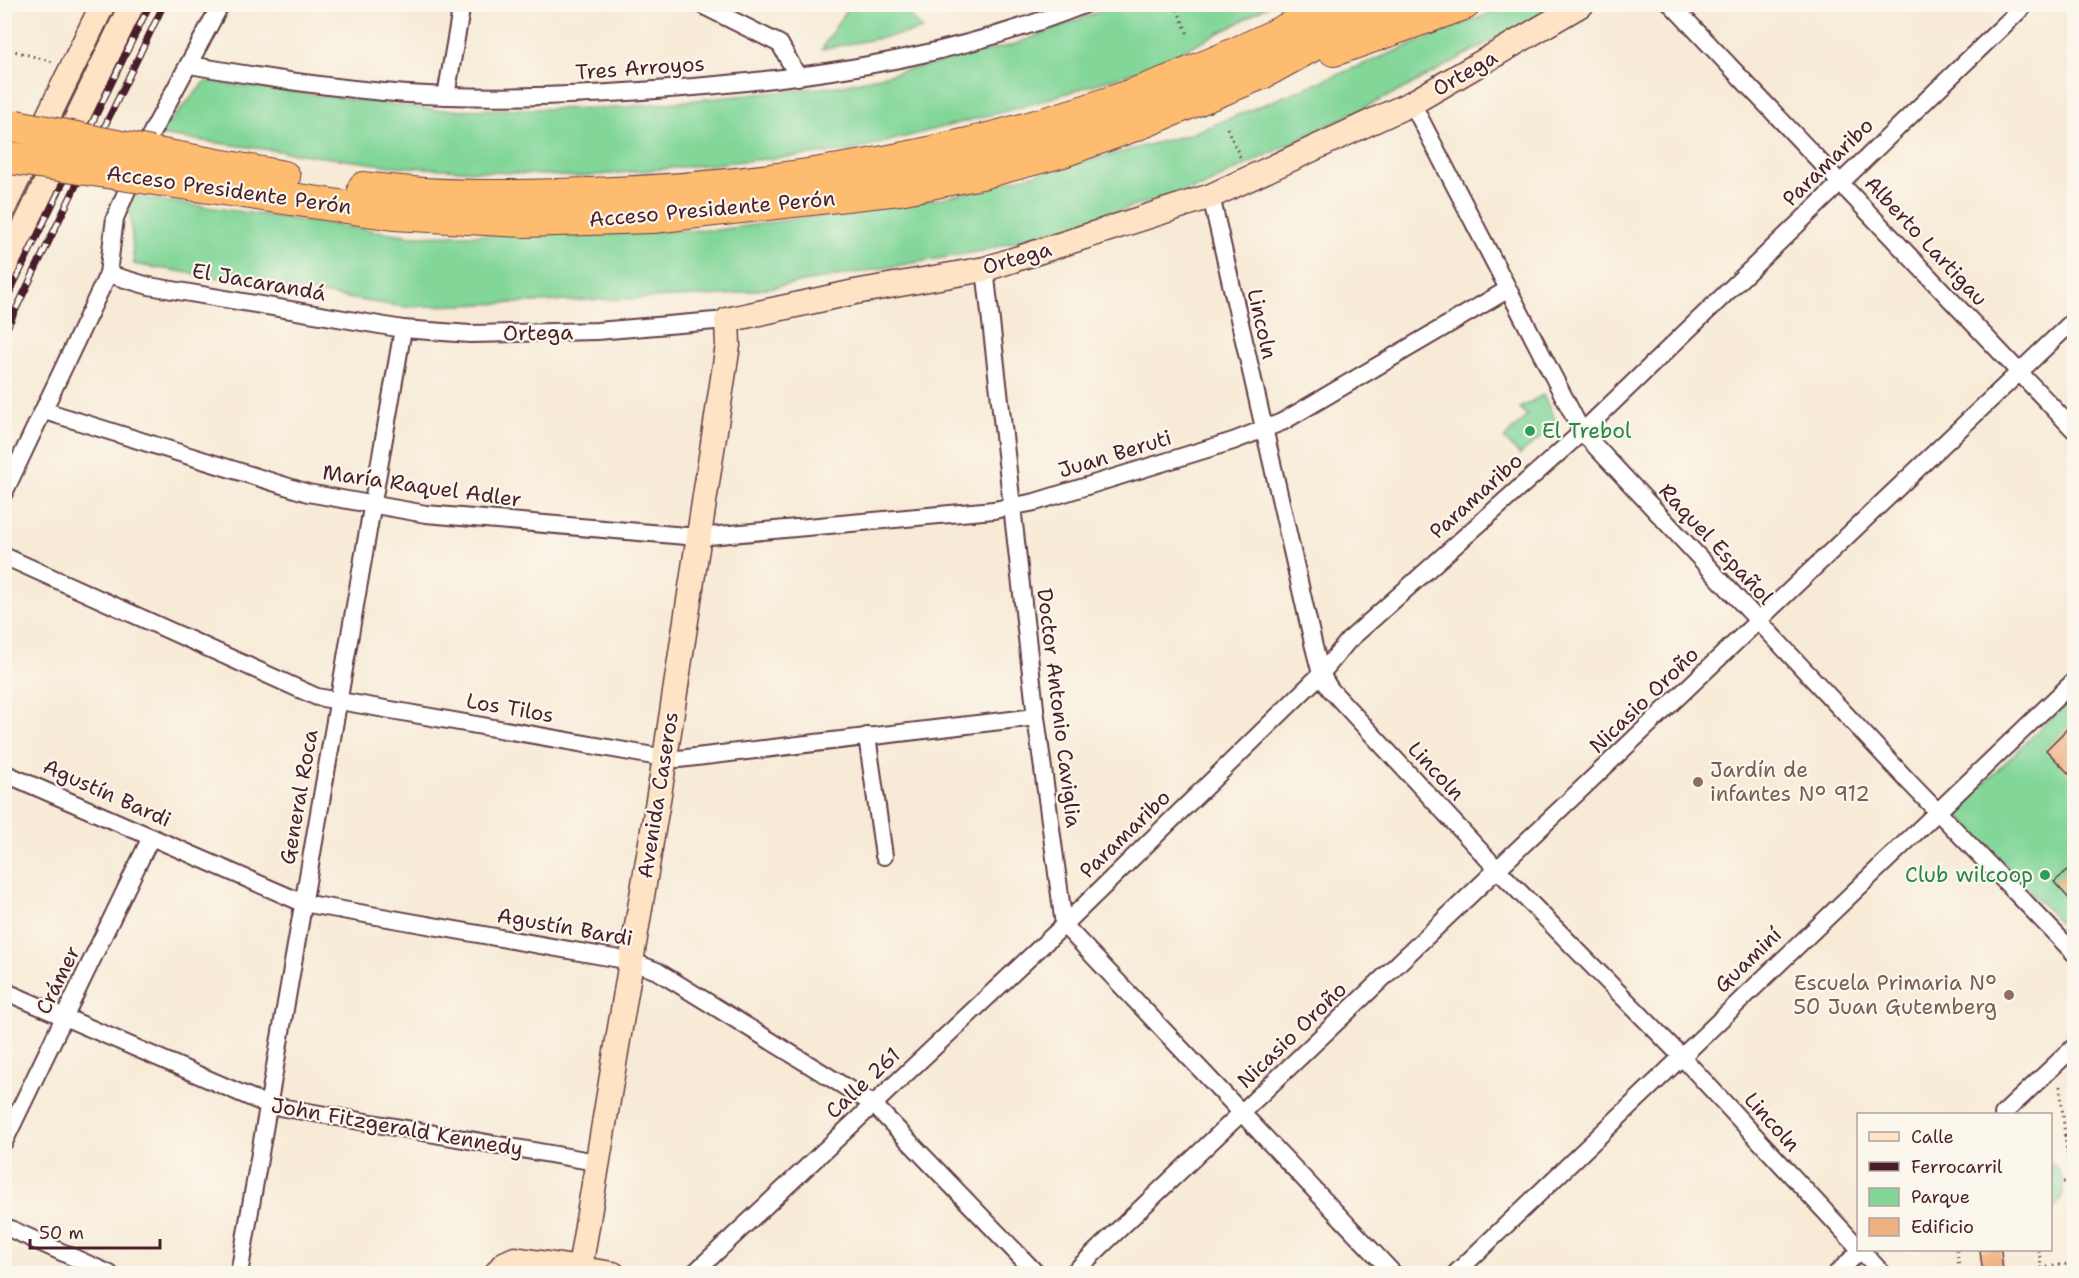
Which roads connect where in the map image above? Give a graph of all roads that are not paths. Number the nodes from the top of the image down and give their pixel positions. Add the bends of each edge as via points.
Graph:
1 (103, 4) edge
2 (132, 4) edge
3 (221, 4) edge
4 (462, 4) edge
5 (700, 4) edge
6 (1086, 4) edge
7 (1308, 4) edge
8 (1336, 4) edge
9 (1387, 4) edge
10 (1464, 4) edge
11 (1582, 4) edge
12 (1671, 4) edge
13 (2026, 4) edge
14 (1239, 52) junction
15 (190, 65) junction
16 (72, 66) junction
17 (1262, 74) junction
18 (798, 77) junction
19 (96, 78) junction
20 (446, 96) junction
21 (1412, 103) junction
22 (16, 126) dead end
23 (4, 157) edge
24 (146, 165) junction
25 (1839, 182) junction
26 (1210, 196) junction
27 (4, 207) edge
28 (985, 269) junction
29 (4, 270) edge
30 (108, 274) junction
31 (1507, 290) junction
32 (727, 320) junction
33 (2074, 320) edge
34 (403, 329) junction
35 (2019, 372) junction
36 (45, 411) junction
37 (1263, 430) junction
38 (2074, 430) edge
39 (1582, 432) junction
40 (4, 493) edge
41 (373, 507) junction
42 (1013, 508) junction
43 (698, 537) junction
44 (4, 556) edge
45 (1759, 621) junction
46 (1322, 674) junction
47 (2074, 681) edge
48 (339, 702) junction
49 (1036, 717) junction
50 (867, 736) junction
51 (665, 758) junction
52 (4, 773) edge
53 (1938, 810) junction
54 (151, 837) junction
55 (884, 856) dead end
56 (1498, 870) junction
57 (303, 903) junction
58 (1064, 925) junction
59 (2074, 953) edge
60 (631, 961) junction
61 (4, 991) edge
62 (65, 1019) junction
63 (2074, 1047) edge
64 (1680, 1055) junction
65 (873, 1104) junction
66 (268, 1105) junction
67 (1244, 1112) junction
68 (2004, 1113) edge
69 (4, 1142) edge
70 (596, 1162) junction
71 (4, 1226) edge
72 (1857, 1246) edge
73 (1860, 1251) edge
74 (1862, 1251) edge
75 (580, 1268) junction
76 (110, 1274) edge
77 (239, 1274) edge
78 (496, 1274) edge
79 (613, 1274) edge
80 (693, 1274) edge
81 (1036, 1274) edge
82 (1072, 1274) edge
83 (1394, 1274) edge
84 (1455, 1274) edge
85 (1836, 1274) edge
86 (1883, 1274) edge

1 - 16 street
2 - 19 street
3 - 15 street
4 - 20 street
5 - 18 street via 780,44
6 - 18 street, Tres Arroyos via 926,55
7 - 14 highway
8 - 14 highway, Acceso Presidente Perón
9 - 17 highway, Acceso Presidente Perón
10 - 17 highway
11 - 21 street, Ortega
12 - 25 street, Alberto Lartigau
13 - 25 street, Paramaribo
14 - 24 highway, Acceso Presidente Perón via 1100,107 971,144 892,162 725,187 491,196 396,192 281,176
15 - 20 street, Tres Arroyos via 308,84
15 - 30 street via 152,132 115,218
16 - 19 street
16 - 27 street
17 - 24 highway, Acceso Presidente Perón via 1063,151 981,173 813,201 653,217 524,221 393,214
18 - 20 street, Tres Arroyos via 615,95
19 - 29 street
21 - 26 street, Ortega
21 - 31 street, Raquel Español
22 - 24 highway, Acceso Presidente Perón, bridge
23 - 24 highway, Acceso Presidente Perón, bridge
25 - 35 street, Alberto Lartigau
25 - 39 street, Paramaribo
26 - 28 street, Ortega
26 - 37 street, Lincoln
28 - 32 street, Ortega
28 - 42 street, Doctor Antonio Caviglia
30 - 34 street, El Jacarandá via 149,286
30 - 36 street
31 - 37 street, Juan Beruti
31 - 39 street, Raquel Español
32 - 34 street, Ortega via 559,333 470,334
32 - 43 street, Avenida Caseros via 728,345
33 - 35 street, Nicasio Oroño
34 - 41 street, General Roca
35 - 38 street, Alberto Lartigau
35 - 45 street, Nicasio Oroño
36 - 40 street
36 - 41 street, María Raquel Adler via 308,493
37 - 42 street, Juan Beruti
37 - 46 street, Lincoln
39 - 45 street, Raquel Español
39 - 46 street, Paramaribo via 1348,641
41 - 43 street, María Raquel Adler
41 - 48 street, General Roca
42 - 43 street, Juan Beruti
42 - 49 street, Doctor Antonio Caviglia
43 - 51 street, Avenida Caseros
44 - 48 street, Los Tilos via 300,691
45 - 53 street, Raquel Español
45 - 56 street, Nicasio Oroño
46 - 56 street, Lincoln via 1346,709
46 - 58 street, Paramaribo
47 - 53 street, Guaminí
48 - 51 street, Los Tilos
48 - 57 street, General Roca
49 - 50 street, Los Tilos
49 - 58 street, Doctor Antonio Caviglia
50 - 51 street, Los Tilos
50 - 55 street
51 - 60 street, Avenida Caseros
52 - 54 street, Agustín Bardi
53 - 59 street, Raquel Español
53 - 64 street, Guaminí
54 - 57 street, Agustín Bardi
54 - 62 street, Crámer
56 - 64 street, Lincoln
56 - 67 street, Nicasio Oroño
57 - 60 street, Agustín Bardi
57 - 66 street, General Roca
58 - 65 street, Calle 261
58 - 67 street
60 - 65 street, Agustín Bardi via 657,970
60 - 70 street, Avenida Caseros
61 - 62 street, John Fitzgerald Kennedy
62 - 66 street, John Fitzgerald Kennedy
62 - 69 street, Crámer
63 - 68 street
64 - 72 street, Lincoln
64 - 84 street, Guaminí
65 - 80 street, Calle 261
65 - 81 street, Agustín Bardi
66 - 70 street, John Fitzgerald Kennedy
66 - 77 street, General Roca
67 - 82 street, Nicasio Oroño
67 - 83 street
70 - 75 street, Avenida Caseros
71 - 76 street
73 - 85 street
74 - 86 street, Lincoln
75 - 78 street via 515,1259
75 - 79 street

